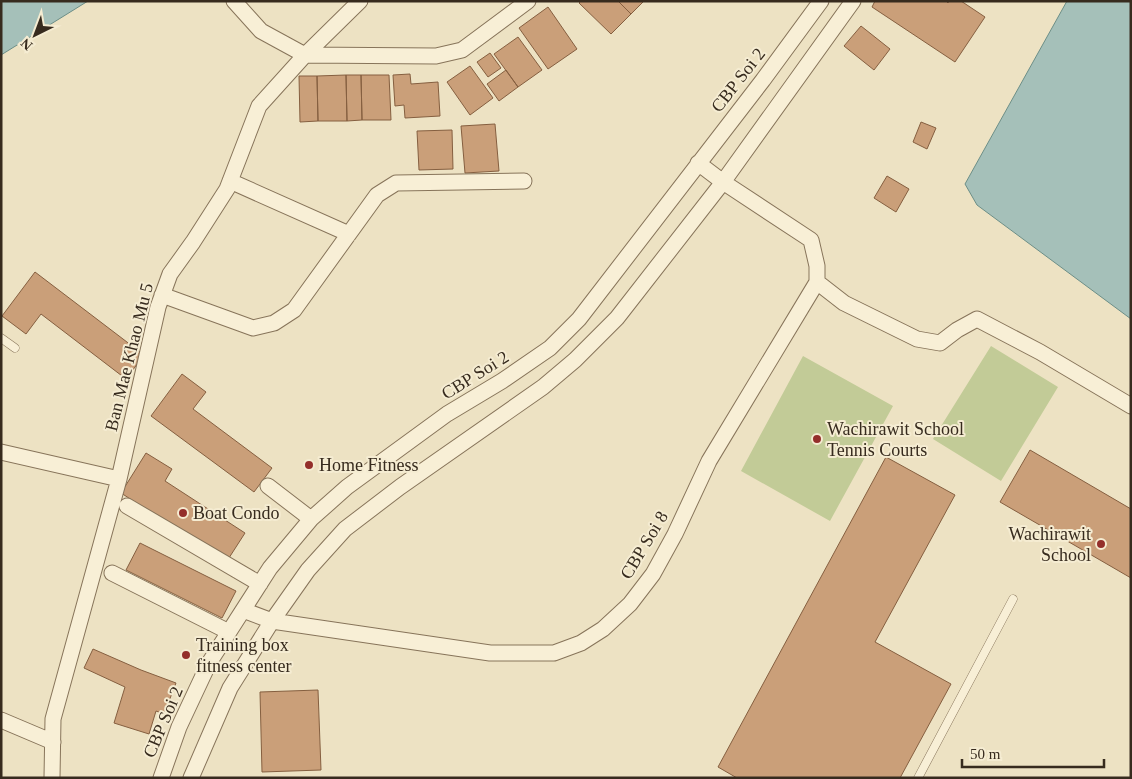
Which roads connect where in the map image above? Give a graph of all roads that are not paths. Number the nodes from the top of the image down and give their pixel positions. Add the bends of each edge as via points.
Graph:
1 (234, 1) edge
2 (360, 1) edge
3 (528, 1) edge
4 (820, 1) edge
5 (853, 1) edge
6 (305, 55) junction
7 (698, 163) junction
8 (230, 181) junction
9 (524, 182) dead end
10 (723, 182) junction
11 (349, 234) junction
12 (817, 282) junction
13 (162, 295) junction
14 (1, 338) edge
15 (15, 348) dead end
16 (1131, 406) edge
17 (1, 452) edge
18 (118, 479) junction
19 (268, 486) dead end
20 (127, 506) dead end
21 (311, 519) junction
22 (112, 573) dead end
23 (260, 584) junction
24 (1012, 599) dead end
25 (243, 610) junction
26 (272, 621) junction
27 (229, 632) junction
28 (1, 720) edge
29 (53, 742) junction
30 (52, 778) edge
31 (161, 778) edge
32 (191, 778) edge
33 (918, 778) edge

1 - 6 street via 260,30
2 - 6 street, Ban Mae Khao Mu 5
3 - 6 street via 462,50 436,56
4 - 7 street, CBP Soi 2
5 - 10 street
6 - 8 street, Ban Mae Khao Mu 5 via 259,106
7 - 10 street
7 - 21 street, CBP Soi 2 via 599,294 550,348 447,414 347,487
8 - 11 street
8 - 13 street, Ban Mae Khao Mu 5 via 170,274
9 - 11 street via 396,183 377,195
10 - 12 street via 811,240
10 - 26 street via 617,318 575,360 543,387 346,529 308,570
11 - 13 street via 294,310 274,322 253,328
12 - 16 street via 844,303 917,339 940,343 977,319
12 - 26 street, CBP Soi 8 via 709,462 653,574 630,604 603,629 581,643 554,654 490,652
13 - 18 street, Ban Mae Khao Mu 5
14 - 15 lane
17 - 18 street
18 - 29 street, Ban Mae Khao Mu 5 via 53,719
19 - 21 street
20 - 23 street
21 - 23 street, CBP Soi 2
22 - 27 street
23 - 25 street, CBP Soi 2
24 - 33 lane
25 - 26 street, CBP Soi 8
25 - 27 street, CBP Soi 2
26 - 32 street via 230,688
27 - 31 street, CBP Soi 2 via 209,663 179,727
28 - 29 street
29 - 30 street, Ban Mae Khao Mu 5

